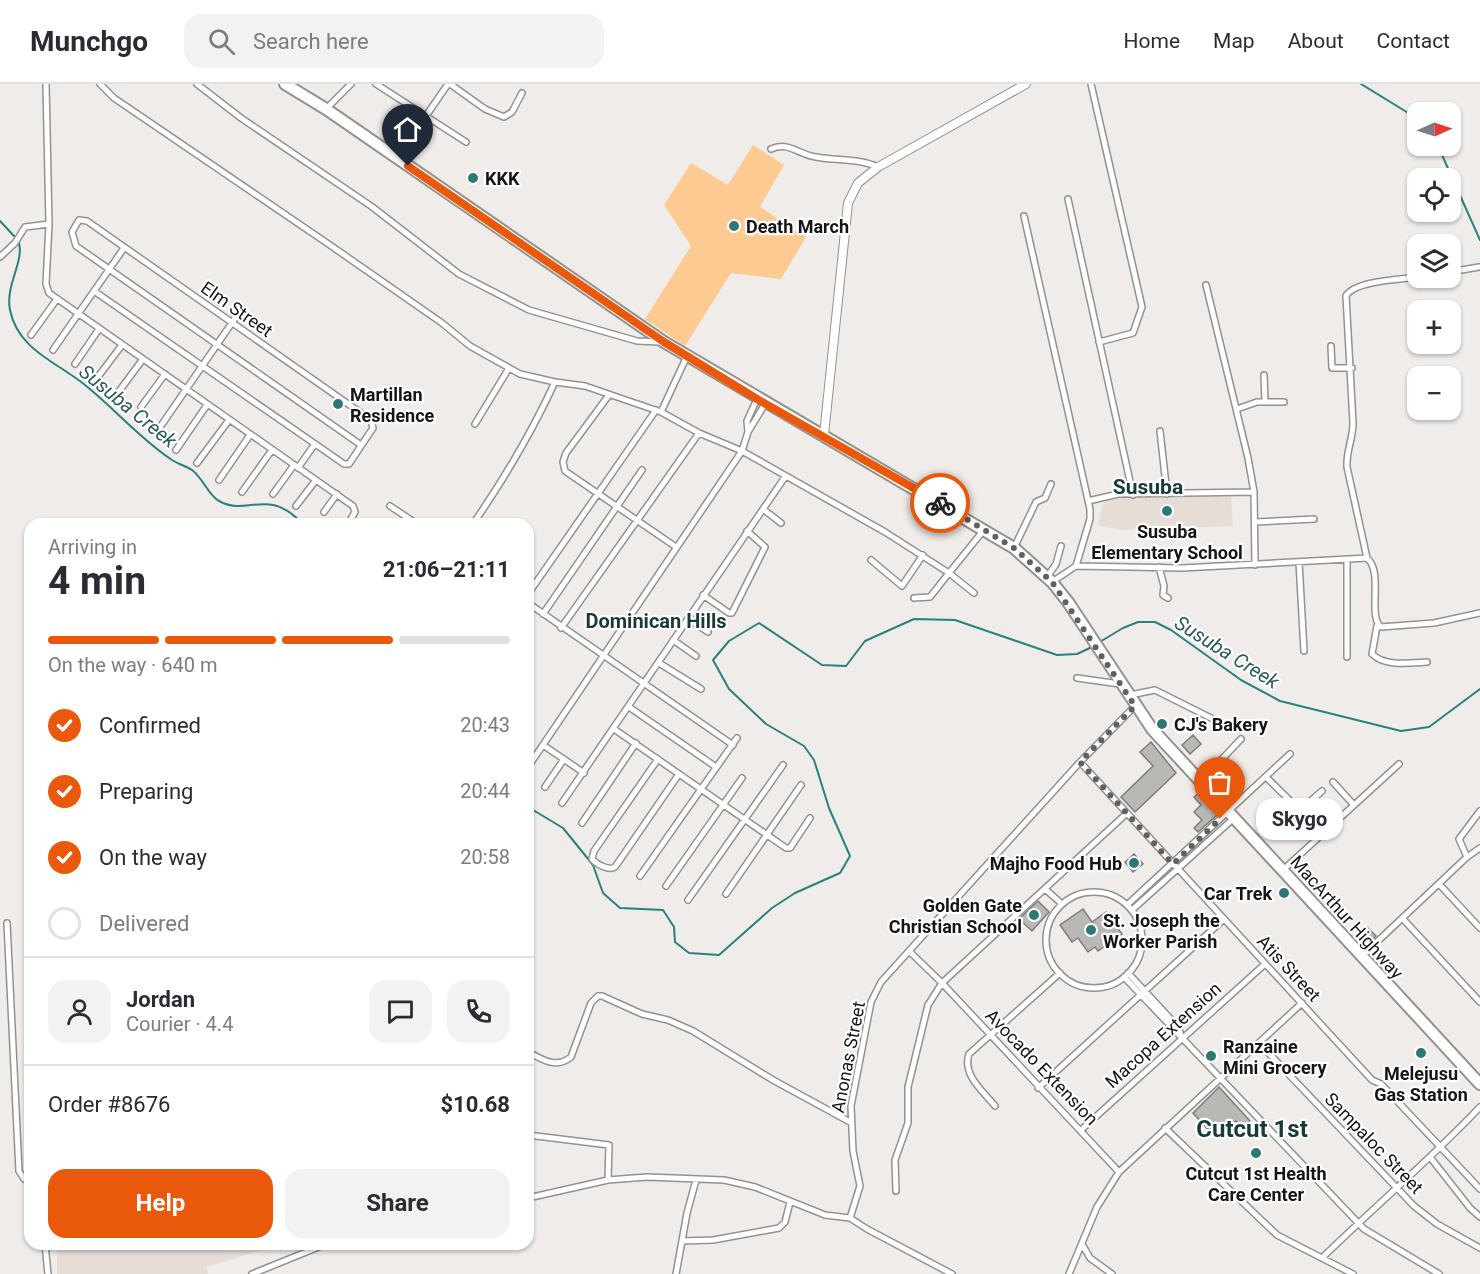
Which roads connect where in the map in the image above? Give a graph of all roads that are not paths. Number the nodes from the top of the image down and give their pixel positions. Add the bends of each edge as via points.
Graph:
1 (46, 84) edge
2 (99, 84) edge
3 (197, 84) edge
4 (285, 84) edge
5 (351, 84) edge
6 (376, 84) edge
7 (449, 84) edge
8 (1026, 84) edge
9 (1091, 84) edge
10 (522, 93) dead end
11 (326, 109) junction
12 (426, 116) junction
13 (466, 142) dead end
14 (771, 149) dead end
15 (396, 159) junction
16 (878, 167) junction
17 (1068, 199) dead end
18 (1024, 216) dead end
19 (49, 224) junction
20 (124, 248) junction
21 (0, 257) edge
22 (1479, 267) edge
23 (110, 269) junction
24 (1461, 270) edge
25 (1407, 278) edge
26 (1206, 285) dead end
27 (94, 291) junction
28 (57, 299) junction
29 (78, 314) junction
30 (238, 314) dead end
31 (231, 323) junction
32 (99, 329) junction
33 (31, 335) dead end
34 (664, 342) junction
35 (1099, 342) junction
36 (217, 344) junction
37 (122, 345) junction
38 (1331, 346) dead end
39 (53, 350) dead end
40 (687, 356) junction
41 (143, 359) junction
42 (75, 364) dead end
43 (202, 366) junction
44 (509, 368) junction
45 (1352, 368) junction
46 (165, 375) junction
47 (1264, 375) dead end
48 (94, 382) dead end
49 (555, 382) junction
50 (186, 390) junction
51 (117, 394) dead end
52 (609, 394) junction
53 (761, 401) junction
54 (1265, 402) junction
55 (1284, 402) dead end
56 (207, 405) junction
57 (141, 408) dead end
58 (1237, 409) junction
59 (659, 411) junction
60 (229, 420) junction
61 (475, 424) dead end
62 (1160, 431) dead end
63 (748, 432) junction
64 (156, 433) dead end
65 (699, 433) junction
66 (250, 435) junction
67 (824, 435) junction
68 (314, 445) junction
69 (361, 445) junction
70 (176, 450) dead end
71 (272, 450) junction
72 (742, 451) junction
73 (197, 463) dead end
74 (296, 466) junction
75 (642, 470) dead end
76 (785, 477) junction
77 (219, 480) dead end
78 (316, 480) junction
79 (1051, 484) dead end
80 (242, 492) dead end
81 (1254, 492) junction
82 (273, 494) dead end
83 (337, 494) junction
84 (597, 494) junction
85 (1167, 494) junction
86 (1133, 495) junction
87 (1088, 501) junction
88 (296, 506) dead end
89 (390, 506) dead end
90 (616, 508) junction
91 (763, 509) junction
92 (324, 512) dead end
93 (351, 518) edge
94 (407, 518) edge
95 (477, 518) edge
96 (1314, 519) dead end
97 (634, 521) junction
98 (1255, 522) junction
99 (781, 523) dead end
100 (747, 531) junction
101 (983, 531) junction
102 (1061, 546) dead end
103 (676, 547) junction
104 (1014, 548) junction
105 (923, 555) junction
106 (1367, 558) junction
107 (871, 560) dead end
108 (1347, 560) junction
109 (1299, 562) junction
110 (1256, 565) junction
111 (1076, 566) junction
112 (1159, 567) junction
113 (949, 573) junction
114 (1050, 579) junction
115 (534, 585) edge
116 (974, 593) dead end
117 (703, 595) junction
118 (1168, 597) dead end
119 (914, 598) dead end
120 (534, 607) edge
121 (1480, 613) edge
122 (543, 614) junction
123 (688, 619) junction
124 (1377, 626) junction
125 (561, 628) junction
126 (708, 632) dead end
127 (673, 640) junction
128 (1304, 651) dead end
129 (602, 656) junction
130 (696, 656) dead end
131 (1347, 657) dead end
132 (1427, 662) dead end
133 (659, 663) junction
134 (1077, 678) dead end
135 (644, 683) junction
136 (1121, 684) junction
137 (701, 688) dead end
138 (1128, 695) junction
139 (1135, 706) junction
140 (629, 707) junction
141 (1225, 725) dead end
142 (614, 729) junction
143 (737, 738) dead end
144 (1241, 739) dead end
145 (636, 743) junction
146 (543, 745) junction
147 (733, 746) junction
148 (1290, 754) dead end
149 (534, 758) edge
150 (564, 759) junction
151 (658, 759) junction
152 (1080, 762) junction
153 (1399, 764) dead end
154 (783, 765) dead end
155 (716, 767) junction
156 (584, 773) junction
157 (679, 774) junction
158 (742, 778) dead end
159 (1267, 778) junction
160 (1200, 782) junction
161 (1333, 782) dead end
162 (801, 785) dead end
163 (544, 787) dead end
164 (702, 790) junction
165 (1322, 791) dead end
166 (562, 803) dead end
167 (1353, 804) junction
168 (724, 805) junction
169 (1299, 810) junction
170 (1480, 811) edge
171 (1126, 814) junction
172 (1231, 815) junction
173 (810, 818) dead end
174 (746, 819) junction
175 (582, 823) dead end
176 (1322, 832) junction
177 (768, 835) junction
178 (1480, 848) edge
179 (1467, 857) junction
180 (1175, 866) junction
181 (1282, 870) junction
182 (640, 876) dead end
183 (1439, 884) junction
184 (666, 886) dead end
185 (1046, 889) junction
186 (726, 894) dead end
187 (688, 900) dead end
188 (1062, 904) junction
189 (1130, 907) junction
190 (1403, 919) junction
191 (1223, 920) junction
192 (7, 923) dead end
193 (1480, 928) edge
194 (909, 951) junction
195 (1361, 957) junction
196 (1265, 964) junction
197 (1060, 973) junction
198 (1126, 975) junction
199 (942, 983) junction
200 (1143, 994) junction
201 (1480, 1002) edge
202 (1302, 1004) junction
203 (990, 1036) junction
204 (1181, 1038) junction
205 (1259, 1043) junction
206 (534, 1055) edge
207 (1222, 1077) junction
208 (1480, 1084) edge
209 (1038, 1088) junction
210 (995, 1106) dead end
211 (1480, 1107) edge
212 (850, 1122) junction
213 (1165, 1128) junction
214 (1081, 1130) junction
215 (534, 1136) edge
216 (1440, 1148) junction
217 (1430, 1157) junction
218 (1119, 1172) junction
219 (24, 1179) edge
220 (608, 1180) junction
221 (696, 1180) junction
222 (1396, 1188) junction
223 (1480, 1189) edge
224 (896, 1191) dead end
225 (534, 1196) edge
226 (789, 1202) junction
227 (1480, 1217) edge
228 (850, 1218) junction
229 (1358, 1222) junction
230 (682, 1241) junction
231 (1082, 1244) junction
232 (1480, 1248) edge
233 (46, 1250) edge
234 (311, 1250) edge
235 (1077, 1255) junction
236 (1090, 1258) junction
237 (1322, 1258) junction
238 (48, 1274) edge
239 (252, 1274) edge
240 (676, 1274) edge
241 (952, 1274) edge
242 (1069, 1274) edge
243 (1112, 1274) edge
244 (1353, 1274) edge
245 (1438, 1274) edge

1 - 19 street
2 - 44 street via 470,346
3 - 34 street via 473,282 529,310 560,320 637,341
4 - 11 highway, MacArthur Highway
5 - 11 street
6 - 12 street
7 - 10 street via 504,117 512,112
7 - 12 street
8 - 16 street
9 - 35 street via 1142,308 1132,333
11 - 15 highway, MacArthur Highway
12 - 13 street
12 - 15 street
14 - 16 street via 788,146 817,158 868,162
15 - 34 highway, MacArthur Highway
16 - 67 street via 858,183 848,203
17 - 35 street
18 - 87 street
19 - 21 street via 25,227
19 - 28 street via 46,284
20 - 23 street
20 - 23 street, Elm Street via 87,221 79,220 73,227 73,243
20 - 31 street, Elm Street
22 - 24 street
23 - 27 street
23 - 36 street
25 - 45 street via 1376,282 1347,293
26 - 58 street
27 - 29 street
27 - 43 street
28 - 29 street
28 - 33 street
29 - 32 street
29 - 39 street
30 - 31 street
31 - 36 street
31 - 69 street, Elm Street via 371,420 373,428
32 - 37 street
32 - 42 street
34 - 40 highway, MacArthur Highway
35 - 86 street
36 - 43 street
36 - 69 street
37 - 41 street
37 - 48 street
38 - 45 street via 1332,368
40 - 53 highway, MacArthur Highway
40 - 59 street
41 - 46 street
41 - 51 street
43 - 50 street
43 - 68 street
44 - 49 street
44 - 61 street
45 - 106 street via 1353,437 1346,456
46 - 50 street
46 - 57 street
47 - 54 street
49 - 52 street
49 - 95 street via 516,460
50 - 56 street
50 - 64 street
52 - 59 street
52 - 84 street via 563,462 567,474
53 - 63 street
53 - 63 street via 747,421
53 - 67 highway, MacArthur Highway
54 - 55 street
54 - 58 street
56 - 60 street
56 - 70 street
58 - 81 street
59 - 65 street
59 - 84 street
60 - 66 street
60 - 73 street
62 - 85 street
63 - 72 street
65 - 72 street
65 - 97 street
66 - 71 street
66 - 77 street
67 - 101 highway, MacArthur Highway
68 - 69 street via 346,464
68 - 74 street
71 - 74 street
71 - 80 street
72 - 76 street
72 - 103 street
74 - 78 street
74 - 82 street
75 - 90 street
76 - 91 street
76 - 105 street
78 - 83 street
78 - 88 street
79 - 104 street via 1045,498 1036,502
81 - 85 street
81 - 98 street
83 - 92 street
83 - 93 street via 355,508
84 - 90 street
84 - 115 street
85 - 86 street
86 - 87 street via 1107,494
87 - 111 street via 1090,519
89 - 94 street
90 - 97 street
90 - 122 street
91 - 99 street
91 - 100 street
96 - 98 street
97 - 103 street
97 - 125 street
98 - 110 street
100 - 117 street
100 - 117 street via 765,547 732,613
101 - 104 highway, MacArthur Highway
101 - 113 street
102 - 114 street
103 - 129 street
104 - 114 highway, MacArthur Highway
105 - 107 street via 902,586
105 - 113 street
106 - 108 street
106 - 124 street via 1374,576
108 - 109 street
108 - 131 street
109 - 110 street
109 - 128 street
110 - 112 street
111 - 112 street
111 - 114 street
112 - 118 street via 1163,595
113 - 116 street
113 - 119 street via 930,597
114 - 136 highway, MacArthur Highway
117 - 123 street
120 - 122 street
121 - 124 street via 1434,623
122 - 125 street
123 - 126 street
123 - 127 street
124 - 132 street via 1372,654 1376,658 1401,664
125 - 129 street
127 - 130 street
127 - 133 street
129 - 135 street
129 - 146 street
133 - 135 street
133 - 137 street
134 - 136 street
135 - 140 street
135 - 147 street
136 - 138 highway, MacArthur Highway
138 - 139 highway, MacArthur Highway
138 - 141 street via 1155,690
139 - 152 street, Anonas Street
139 - 160 highway, MacArthur Highway
140 - 142 street
140 - 155 street
142 - 145 street
142 - 156 street
143 - 147 street
144 - 160 street
145 - 151 street
145 - 175 street
146 - 149 street
146 - 150 street
147 - 155 street
148 - 159 street
150 - 156 street
150 - 163 street
151 - 157 street
151 - 157 street via 594,851 594,862 615,867
152 - 171 street, Atis Street
152 - 194 street, Anonas Street
153 - 167 street
154 - 174 street
155 - 164 street
156 - 166 street
157 - 164 street
158 - 168 street
159 - 169 street
159 - 172 street
160 - 172 highway, MacArthur Highway
161 - 167 street
162 - 177 street
164 - 168 street
164 - 182 street
165 - 169 street
167 - 176 street
168 - 174 street
168 - 184 street
169 - 176 street
170 - 179 street via 1459,839
171 - 180 street, Atis Street
171 - 185 street
172 - 180 street
172 - 181 highway, MacArthur Highway
173 - 177 street via 790,848
174 - 177 street
174 - 187 street
176 - 181 street
177 - 186 street
178 - 179 street
179 - 183 street
180 - 189 street
180 - 191 street, Atis Street
181 - 195 highway, MacArthur Highway
183 - 190 street
183 - 193 street
185 - 188 street
185 - 199 street
188 - 189 street via 1074,896 1104,892
188 - 197 street via 1047,931 1051,960
189 - 198 street via 1142,933 1137,961
190 - 195 street
190 - 201 street
191 - 196 street, Atis Street
191 - 200 street
192 - 219 street via 19,1171
194 - 199 street, Avocado Extension
194 - 212 street, Anonas Street via 881,982 872,1002
195 - 208 highway, MacArthur Highway
196 - 202 street, Atis Street
196 - 204 street, Macopa Extension
197 - 198 street via 1084,987 1112,984
197 - 203 street
198 - 200 street
199 - 203 street, Avocado Extension
199 - 224 street via 928,1005 908,1088 908,1123 895,1160
200 - 204 street via 1179,1028
200 - 209 street
202 - 205 street
202 - 216 street, Atis Street
203 - 209 street, Avocado Extension
203 - 210 street via 969,1054 968,1067 970,1076
204 - 207 street
204 - 214 street, Macopa Extension
205 - 207 street
205 - 222 street, Sampaloc Street
206 - 212 street via 549,1062 571,1057 591,1003 602,996 693,1031
207 - 213 street
207 - 229 street
209 - 214 street, Avocado Extension
211 - 216 street
212 - 228 street, Anonas Street via 860,1185
213 - 218 street
213 - 237 street via 1277,1234
214 - 218 street, Avocado Extension
215 - 220 street via 609,1145
216 - 217 street
216 - 223 street, Atis Street
217 - 222 street
217 - 227 street
218 - 231 street via 1097,1207
220 - 221 street
220 - 225 street
221 - 226 street via 737,1182
221 - 230 street
222 - 229 street
222 - 232 street, Sampaloc Street via 1437,1224
226 - 228 street via 825,1215
226 - 230 street via 779,1228 713,1240
228 - 241 street
229 - 237 street
229 - 245 street via 1369,1234
230 - 240 street
231 - 235 street
231 - 236 street
233 - 238 street
234 - 239 street
235 - 236 street
235 - 242 street
236 - 243 street
237 - 244 street

